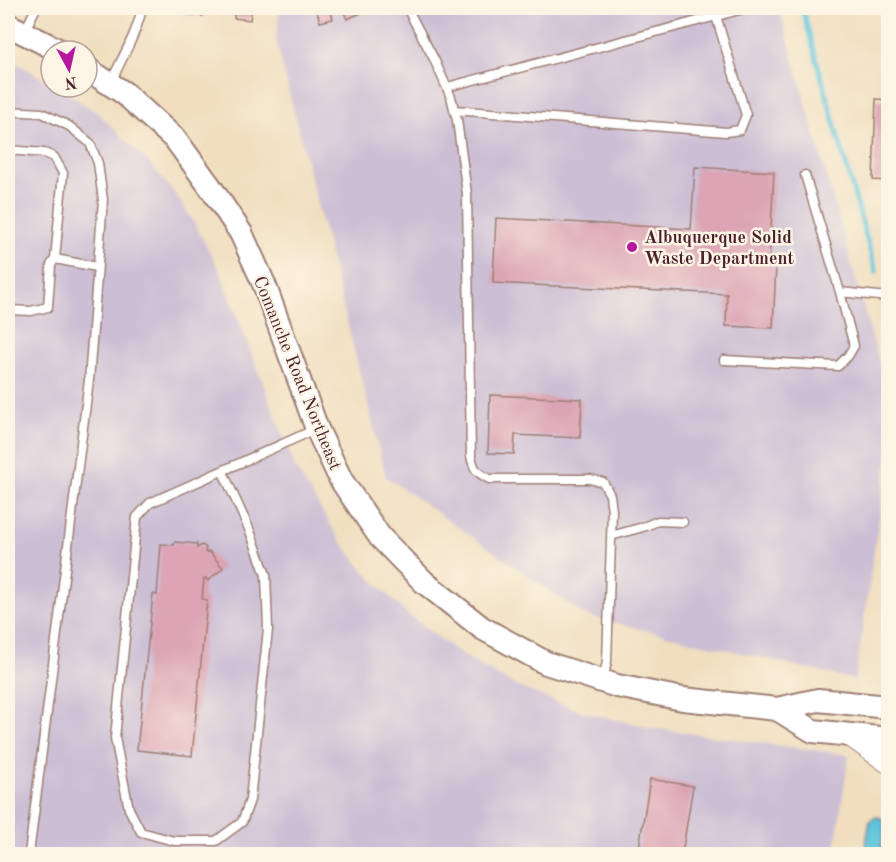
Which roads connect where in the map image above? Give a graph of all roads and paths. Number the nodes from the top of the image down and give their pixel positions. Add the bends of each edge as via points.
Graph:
1 (36, 8) edge
2 (142, 8) edge
3 (407, 8) edge
4 (747, 8) edge
5 (716, 16) junction
6 (16, 29) edge
7 (39, 40) edge
8 (99, 77) edge
9 (110, 84) junction
10 (447, 87) junction
11 (454, 110) junction
12 (8, 111) edge
13 (8, 150) edge
14 (805, 175) dead end
15 (55, 259) junction
16 (97, 267) junction
17 (840, 292) junction
18 (888, 297) edge
19 (8, 310) edge
20 (724, 360) dead end
21 (317, 429) junction
22 (223, 472) junction
23 (683, 522) dead end
24 (611, 536) junction
25 (603, 682) junction
26 (882, 704) edge
27 (777, 709) junction
28 (848, 735) junction
29 (888, 739) edge
30 (888, 763) edge
31 (29, 855) edge

1 - 6 lane
2 - 9 lane
3 - 10 lane
4 - 5 lane
5 - 10 lane
5 - 11 lane via 746,115 740,130
6 - 7 main road
8 - 9 main road, Comanche Road Northeast
9 - 21 main road, Comanche Road Northeast via 176,140 241,233 264,284
10 - 11 lane
11 - 24 lane via 467,194 473,467 489,479 603,482 610,495
12 - 16 lane via 42,113 69,126 90,143 98,163 103,200
13 - 15 lane via 54,157 63,173
14 - 17 lane
15 - 16 lane
15 - 19 lane via 48,306 31,311
16 - 31 lane via 88,391
17 - 18 lane
17 - 20 lane via 854,346 838,366
21 - 22 lane
21 - 25 main road, Comanche Road Northeast via 341,480 380,537 424,582 482,628 546,663
22 - 22 lane via 150,503 137,517 115,738 129,809 141,832 174,841 216,841 242,822 250,800 268,630 266,575
23 - 24 lane via 658,521
24 - 25 lane
25 - 27 main road, Comanche Road Northeast via 682,699
26 - 27 main road, Comanche Road Northeast via 818,700
27 - 28 main road, Comanche Road Northeast via 813,731
28 - 29 main road, Comanche Road Northeast
28 - 30 street

